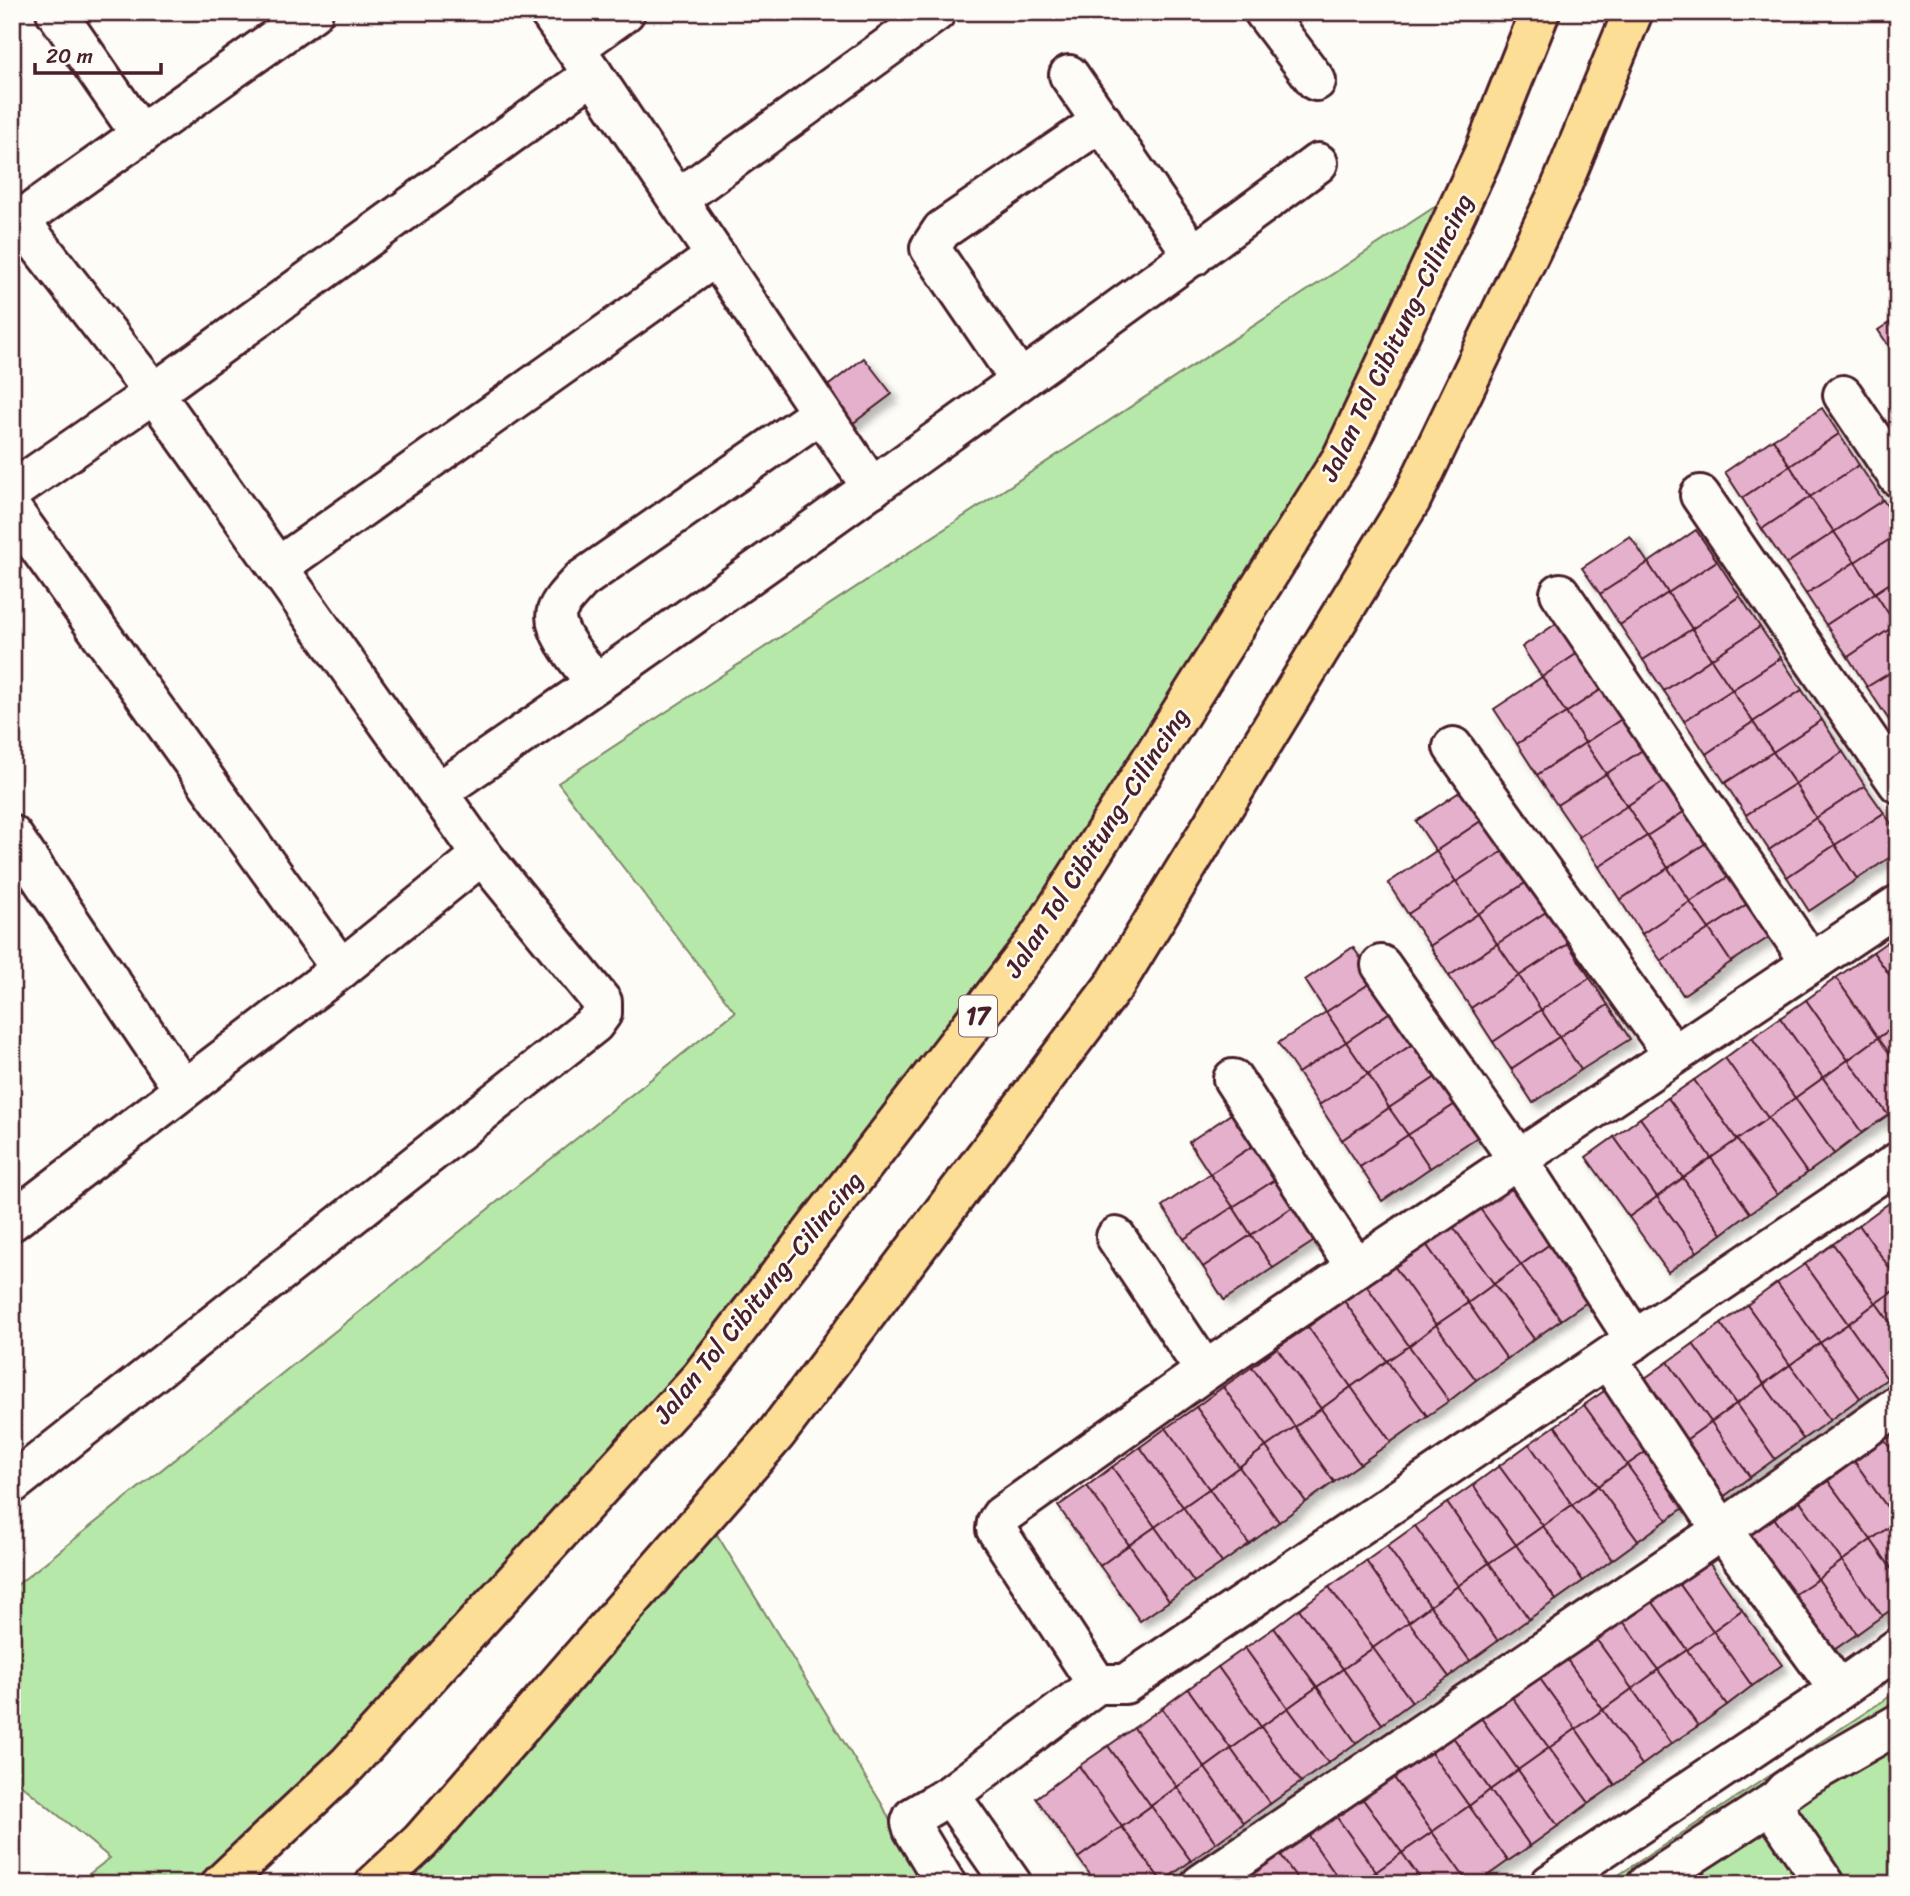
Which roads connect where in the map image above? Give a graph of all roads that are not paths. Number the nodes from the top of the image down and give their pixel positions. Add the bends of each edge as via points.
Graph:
1 (56, 12) edge
2 (549, 12) edge
3 (625, 12) edge
4 (936, 12) edge
5 (1264, 12) edge
6 (1540, 12) edge
7 (1633, 12) edge
8 (291, 18) edge
9 (584, 61) junction
10 (1069, 75) dead end
11 (1317, 81) dead end
12 (1102, 121) junction
13 (141, 135) junction
14 (1318, 163) dead end
15 (678, 200) junction
16 (16, 224) edge
17 (716, 256) junction
18 (1194, 256) junction
19 (1020, 380) junction
20 (154, 393) junction
21 (1843, 396) dead end
22 (821, 413) junction
23 (1898, 477) edge
24 (872, 488) junction
25 (12, 491) edge
26 (1700, 495) dead end
27 (12, 510) edge
28 (278, 567) junction
29 (1560, 593) dead end
30 (596, 683) junction
31 (1453, 747) dead end
32 (1898, 783) edge
33 (438, 792) junction
34 (12, 835) edge
35 (482, 855) junction
36 (1898, 905) edge
37 (1811, 963) junction
38 (1381, 965) dead end
39 (341, 970) junction
40 (1672, 1054) junction
41 (1233, 1080) dead end
42 (183, 1089) junction
43 (1517, 1158) junction
44 (1898, 1162) edge
45 (15, 1212) edge
46 (1116, 1237) dead end
47 (1356, 1268) junction
48 (1622, 1349) junction
49 (1205, 1371) junction
50 (1898, 1405) edge
51 (12, 1484) edge
52 (1722, 1530) junction
53 (1898, 1648) edge
54 (1097, 1684) junction
55 (1839, 1690) junction
56 (1898, 1724) edge
57 (950, 1795) junction
58 (1777, 1800) junction
59 (221, 1884) edge
60 (375, 1884) edge
61 (946, 1884) edge
62 (1012, 1884) edge
63 (1201, 1884) edge
64 (1549, 1884) edge
65 (1647, 1884) edge
66 (1825, 1884) edge

1 - 13 street
2 - 9 street
3 - 9 street
4 - 15 street
5 - 11 street
6 - 59 highway, Jalan Tol Cibitung–Cilincing / 17 via 1483,155 1342,458 1037,940 701,1377 348,1764
7 - 60 highway via 1559,192 1411,500 1116,983 776,1434 421,1841
8 - 13 street
9 - 15 street
9 - 20 street
10 - 12 street
12 - 18 street
12 - 19 street via 942,230 930,248
13 - 16 street
14 - 18 street
15 - 17 street
16 - 20 street
17 - 22 street
17 - 28 street
18 - 19 street
19 - 24 street
20 - 25 street
20 - 28 street
21 - 23 street
22 - 24 street
22 - 30 street via 581,580 557,610 556,622
24 - 30 street
26 - 32 street
27 - 39 street
28 - 33 street
29 - 37 street
30 - 33 street
31 - 40 street
33 - 35 street
34 - 42 street
35 - 39 street
35 - 51 street via 602,1002 602,1013 594,1024
36 - 37 street
37 - 40 street
38 - 43 street
39 - 42 street
40 - 43 street
41 - 47 street
42 - 45 street
43 - 47 street
43 - 48 street
44 - 48 street
46 - 49 street
47 - 49 street
48 - 52 street
48 - 54 street via 1125,1684
49 - 54 street via 997,1522 996,1529
50 - 52 street
52 - 55 street
52 - 63 street
53 - 55 street
54 - 57 street
55 - 64 street
56 - 58 street via 1804,1778
57 - 61 street via 911,1822
57 - 62 street
58 - 65 street
58 - 66 street via 1778,1815

